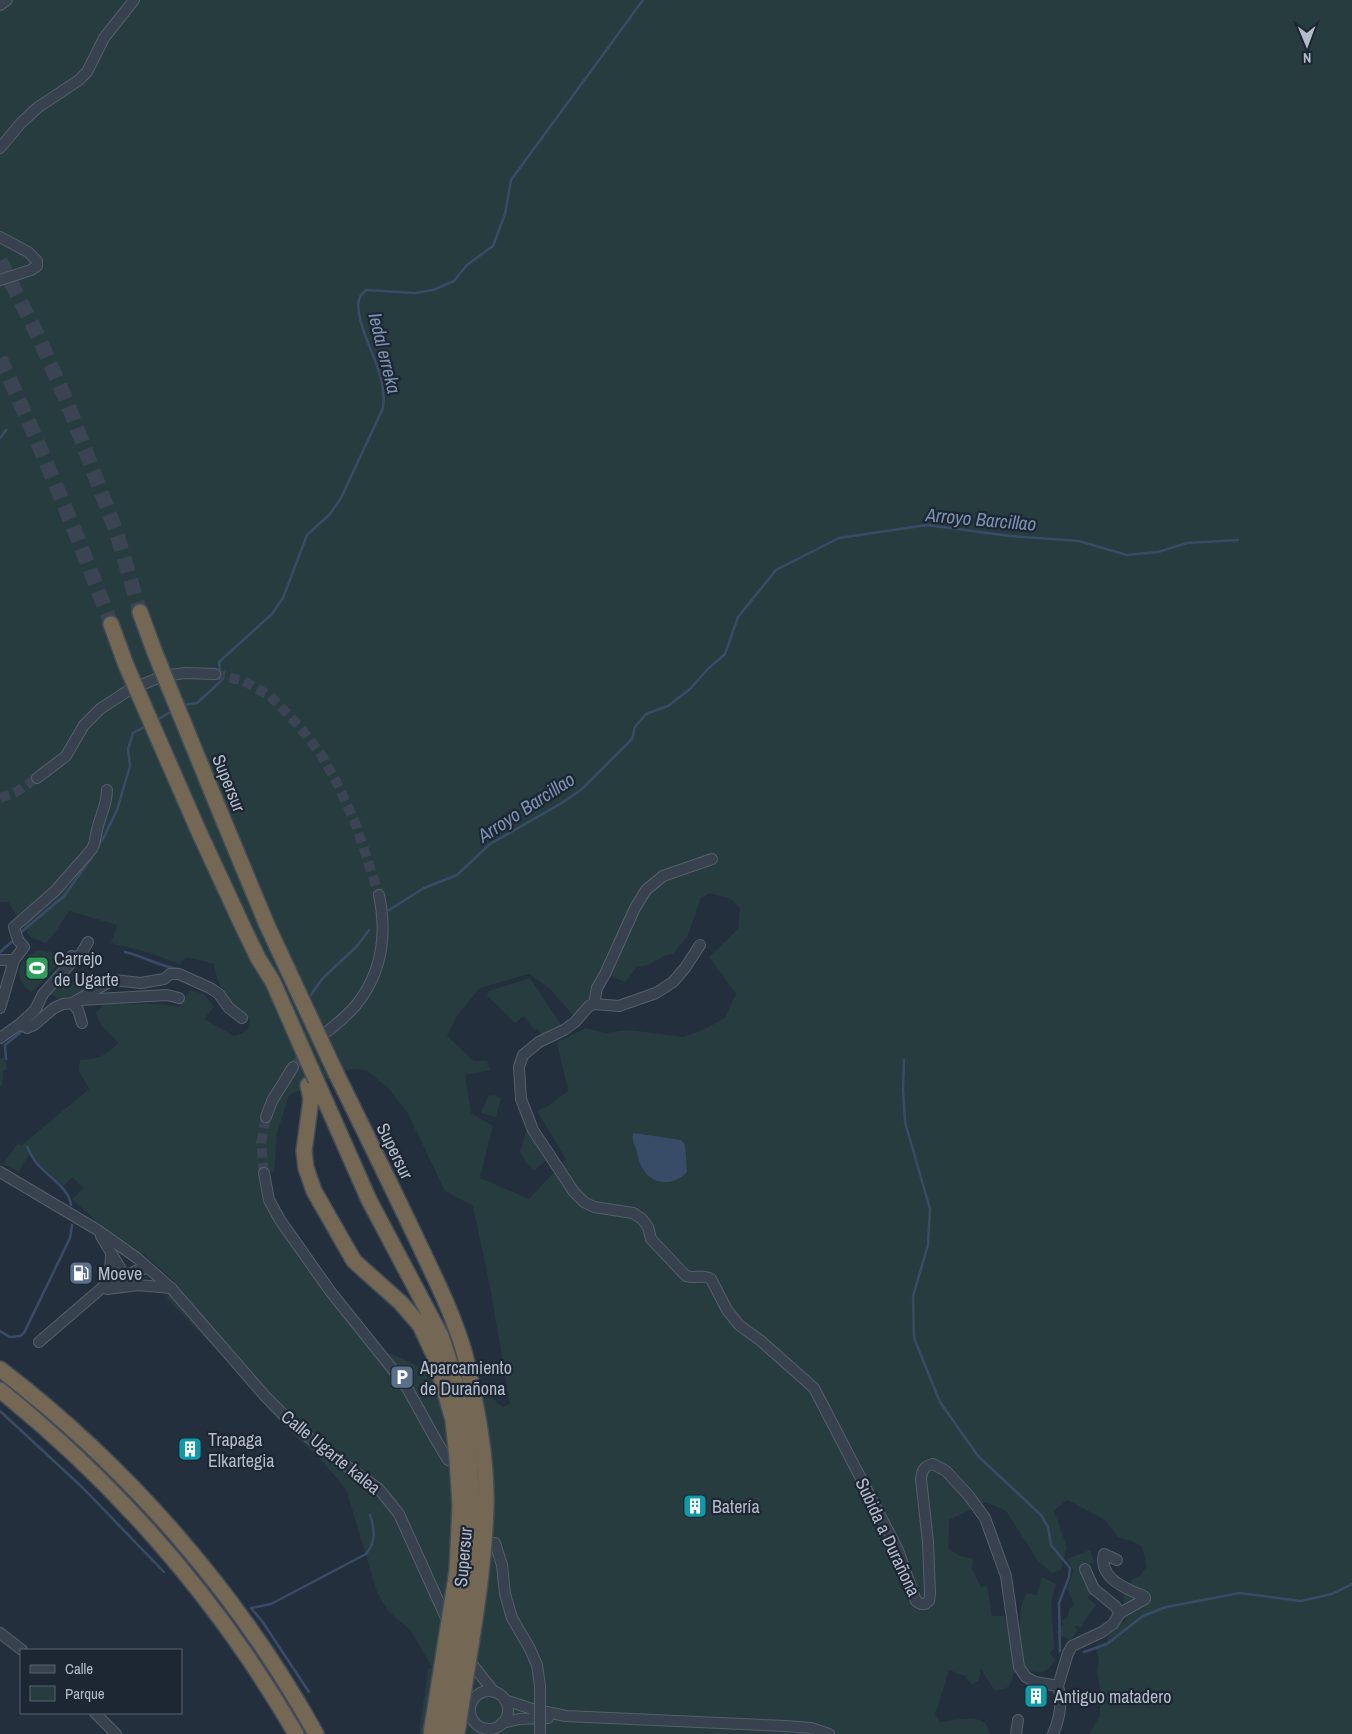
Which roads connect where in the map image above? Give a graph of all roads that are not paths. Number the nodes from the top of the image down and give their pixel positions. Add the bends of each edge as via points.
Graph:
1 (7, 0) edge
2 (134, 0) edge
3 (0, 5) edge
4 (0, 148) edge
5 (0, 237) edge
6 (0, 280) edge
7 (140, 612) tunnel mouth
8 (111, 624) tunnel mouth
9 (215, 674) tunnel mouth
10 (37, 778) tunnel mouth
11 (108, 790) dead end
12 (712, 859) dead end
13 (379, 896) tunnel mouth
14 (88, 942) dead end
15 (700, 946) dead end
16 (0, 960) edge
17 (14, 960) junction
18 (178, 998) dead end
19 (74, 1002) junction
20 (594, 1004) junction
21 (0, 1008) edge
22 (242, 1018) dead end
23 (82, 1023) dead end
24 (20, 1024) junction
25 (328, 1031) tunnel mouth
26 (0, 1038) edge
27 (293, 1067) tunnel mouth
28 (312, 1083) junction
29 (266, 1117) tunnel mouth
30 (0, 1172) edge
31 (264, 1173) tunnel mouth
32 (96, 1229) junction
33 (111, 1250) junction
34 (126, 1250) junction
35 (144, 1269) junction
36 (125, 1276) junction
37 (167, 1284) junction
38 (104, 1286) junction
39 (135, 1286) junction
40 (94, 1294) junction
41 (39, 1342) dead end
42 (442, 1357) junction
43 (0, 1369) edge
44 (0, 1390) edge
45 (448, 1460) dead end
46 (495, 1543) dead end
47 (1117, 1560) dead end
48 (1085, 1569) dead end
49 (1120, 1613) junction
50 (0, 1633) edge
51 (21, 1649) edge
52 (463, 1653) junction
53 (1058, 1686) junction
54 (494, 1692) junction
55 (505, 1700) junction
56 (472, 1702) junction
57 (470, 1712) junction
58 (96, 1714) edge
59 (566, 1716) junction
60 (1018, 1720) dead end
61 (502, 1723) junction
62 (486, 1728) junction
63 (116, 1734) edge
64 (296, 1734) edge
65 (316, 1734) edge
66 (431, 1734) edge
67 (443, 1734) edge
68 (456, 1734) edge
69 (462, 1734) edge
70 (477, 1734) edge
71 (540, 1734) edge
72 (829, 1734) edge
73 (1016, 1734) edge
74 (1053, 1734) edge

1 - 3 street
2 - 4 street via 104,38 87,72 37,108
5 - 6 street via 28,252 37,261 37,266 31,270
7 - 68 highway, Supersur, bridge via 267,925 454,1319 465,1355 476,1405 486,1503 483,1563
8 - 28 highway, Supersur, bridge via 126,665 258,958 265,984
9 - 10 street via 163,676 129,690 100,709 84,725 66,756
11 - 17 street via 92,849 55,891 14,927 24,947
12 - 20 street via 663,876 646,890 597,988
13 - 25 street via 383,931 377,968 356,1004
14 - 24 street via 81,954 71,960 43,994 35,1010
15 - 20 street via 673,982 656,993 619,1006
16 - 17 street
17 - 21 street
18 - 19 street via 167,995
19 - 22 street via 113,980 141,983 179,974 219,994
19 - 23 street
19 - 24 street via 54,1008 34,1025 26,1028
20 - 53 street, Subida a Durañona via 564,1030 539,1042 523,1055 519,1067 521,1099 533,1130 584,1202 594,1207 633,1213 642,1219 651,1238 686,1276 707,1276 711,1279 739,1325 758,1345 814,1388 898,1550 916,1601 921,1604 929,1601 930,1594 922,1470 933,1464 946,1471 985,1518 1006,1576 1019,1667 1026,1677 1036,1682
24 - 26 street
27 - 29 street via 272,1100
28 - 42 highway, Supersur via 441,1336
28 - 42 highway via 304,1151 314,1191 354,1261 401,1304
30 - 32 street, Calle Ugarte kalea
31 - 45 street via 269,1200 280,1220 406,1386
32 - 33 street
32 - 34 street, Calle Ugarte kalea
33 - 36 street
33 - 38 street via 111,1267
34 - 35 street
34 - 37 street, Calle Ugarte kalea
35 - 36 street
35 - 37 street
35 - 39 street
36 - 38 street
36 - 39 street
37 - 39 street
37 - 52 street, Calle Ugarte kalea via 294,1425 379,1489 391,1502
38 - 40 street
39 - 40 street via 111,1288
40 - 41 street
42 - 66 highway, bridge via 453,1420 460,1505 457,1571
42 - 67 highway, Supersur, bridge via 462,1406 472,1504 469,1567
43 - 65 highway via 91,1446 183,1543 248,1626
44 - 64 highway via 86,1465 170,1554 229,1630
46 - 71 street, bridge via 512,1618 537,1665
47 - 49 street via 1104,1554 1102,1562 1107,1573 1118,1584 1145,1597
48 - 49 street via 1094,1589
49 - 53 street via 1102,1632 1072,1646
50 - 51 street
52 - 54 street, Calle Ugarte kalea
52 - 56 street
53 - 74 street via 1059,1711
54 - 55 street
54 - 56 street via 481,1693
55 - 59 street
55 - 61 street via 508,1712
56 - 57 street
57 - 62 street via 476,1723
57 - 69 street
58 - 63 street
59 - 61 street
59 - 72 street via 785,1726 811,1728
60 - 73 street
61 - 62 street
62 - 70 street

